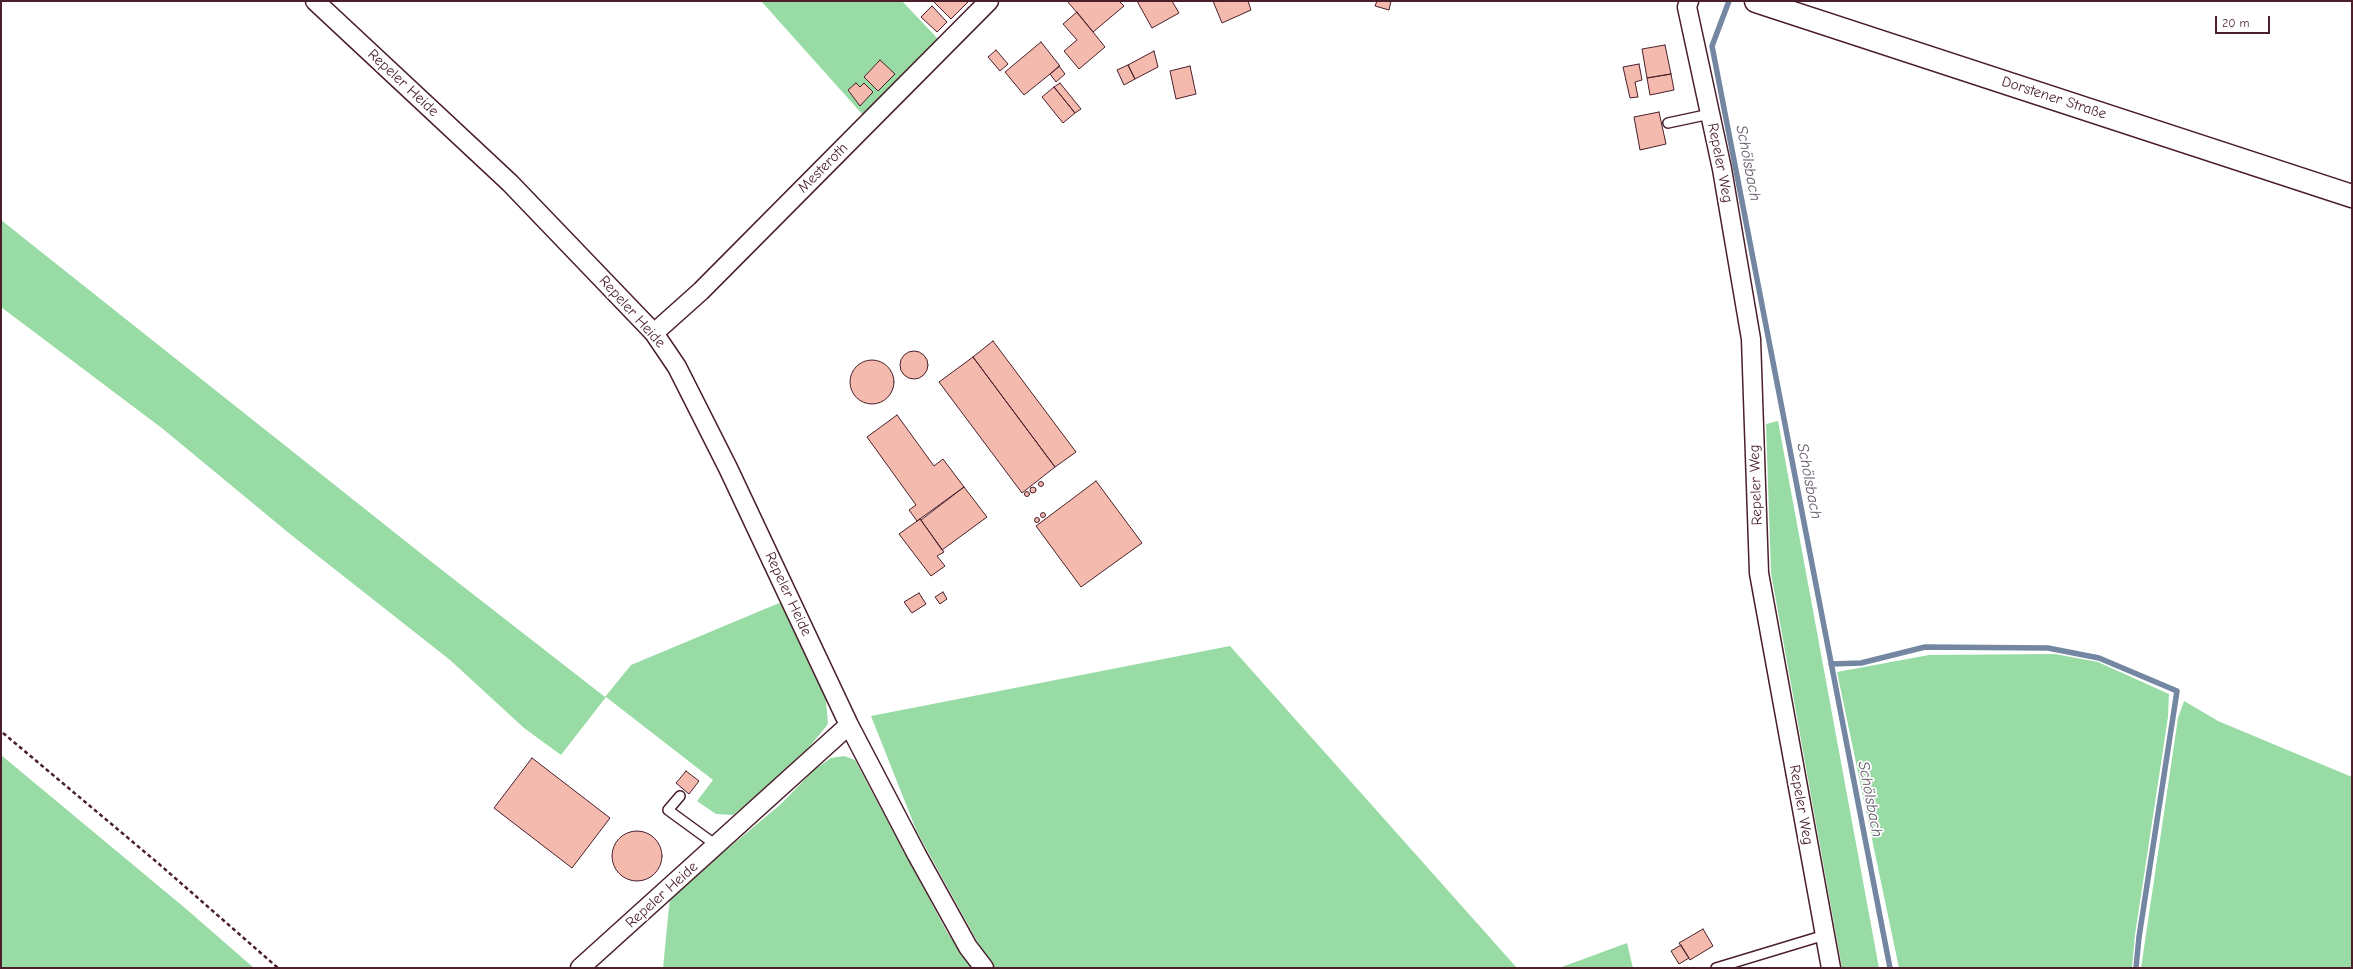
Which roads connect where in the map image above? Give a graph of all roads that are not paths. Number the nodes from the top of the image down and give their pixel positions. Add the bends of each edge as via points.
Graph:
1 (315, 1) edge
2 (989, 1) edge
3 (1689, 1) edge
4 (1756, 1) edge
5 (1710, 114) junction
6 (1668, 123) dead end
7 (2352, 196) edge
8 (654, 333) junction
9 (849, 724) junction
10 (680, 796) dead end
11 (716, 845) junction
12 (1825, 935) junction
13 (580, 968) edge
14 (984, 968) edge
15 (1716, 968) edge
16 (1831, 968) edge

1 - 8 street, Repeler Heide via 510,183
2 - 8 street, Mesteroth via 701,291
3 - 5 street, Repeler Weg via 1687,8
4 - 7 main road, Dorstener Straße
5 - 6 lane
5 - 12 street, Repeler Weg via 1751,339 1759,573
8 - 9 street, Repeler Heide via 677,367 728,468
9 - 11 street, Repeler Heide
9 - 14 street, Repeler Heide via 917,855 968,947
10 - 11 lane via 668,810
11 - 13 street, Repeler Heide
12 - 15 lane
12 - 16 street, Repeler Weg

